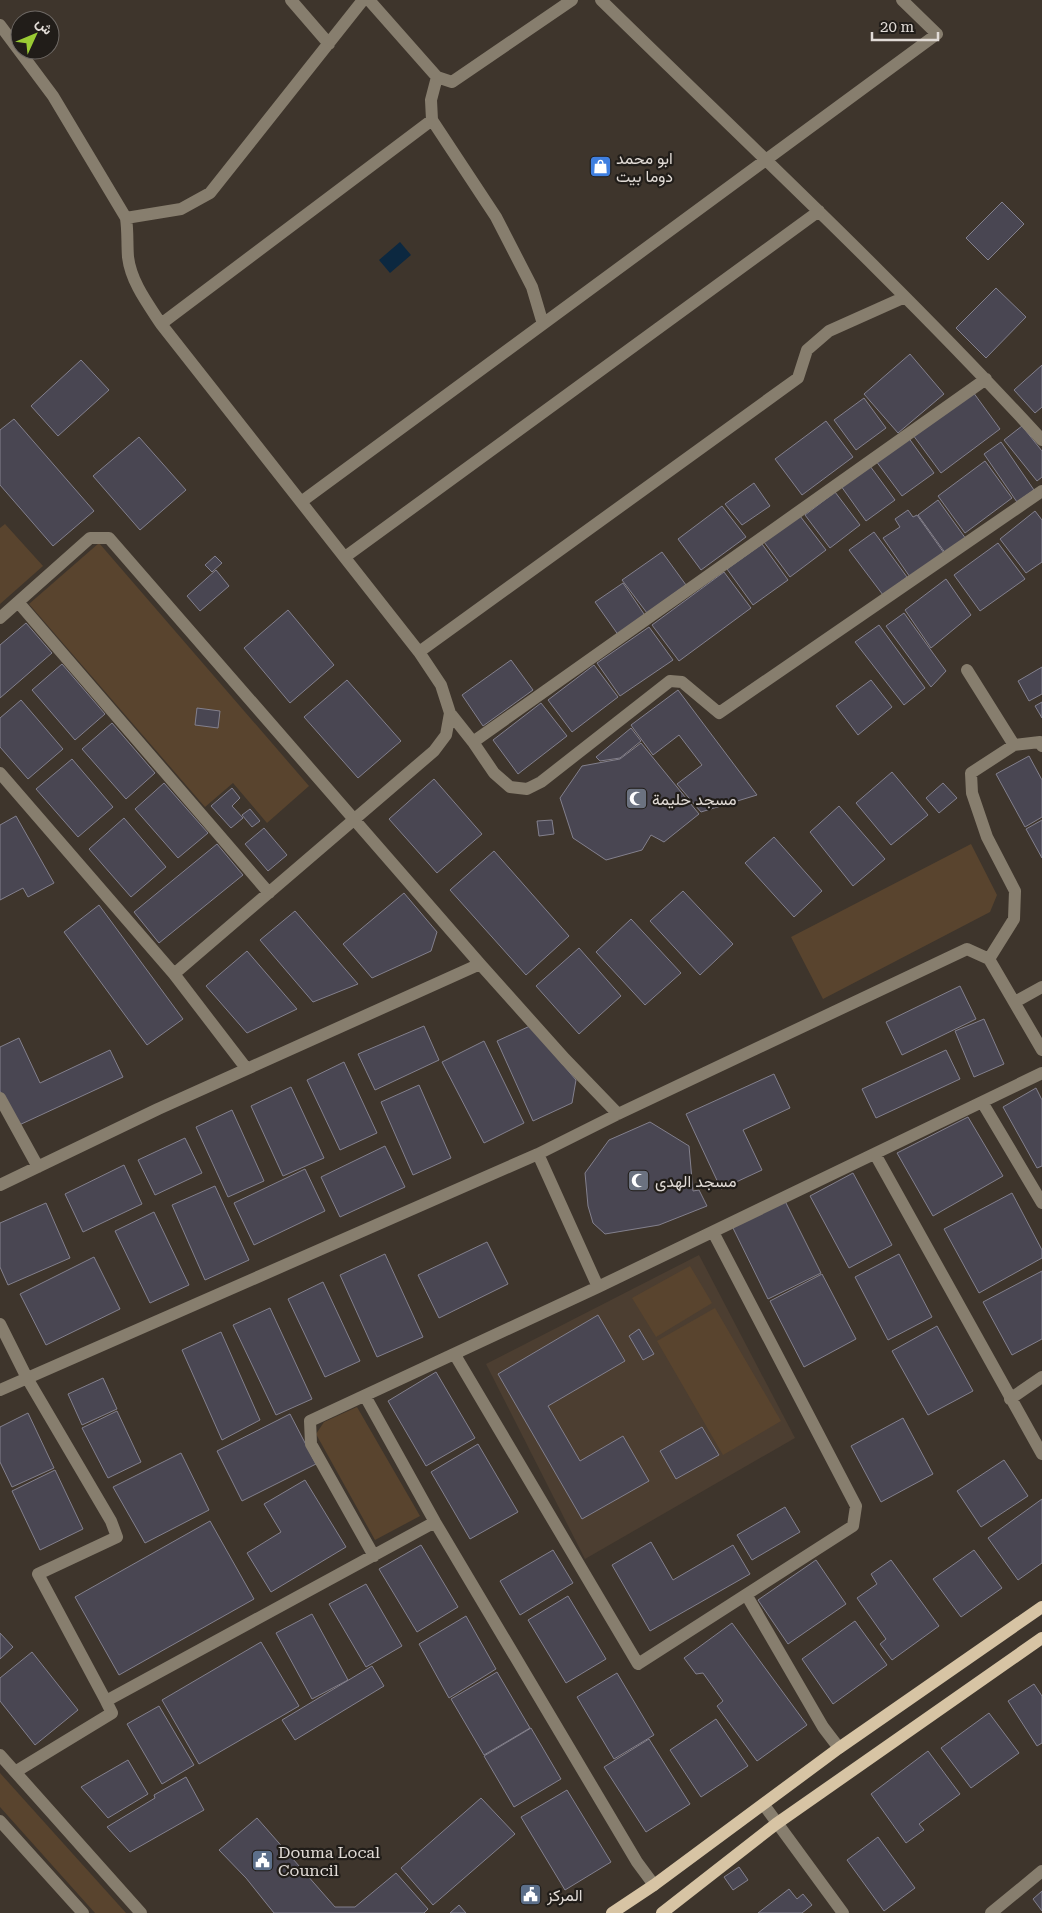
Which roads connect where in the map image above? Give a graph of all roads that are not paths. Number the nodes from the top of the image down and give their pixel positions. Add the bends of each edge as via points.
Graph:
1 (290, 0) edge
2 (363, 0) edge
3 (369, 0) edge
4 (572, 0) edge
5 (601, 0) edge
6 (902, 0) edge
7 (0, 26) edge
8 (329, 44) junction
9 (437, 77) junction
10 (432, 120) junction
11 (765, 160) junction
12 (819, 211) junction
13 (126, 218) junction
14 (905, 297) junction
15 (161, 324) junction
16 (543, 324) junction
17 (986, 379) junction
18 (1042, 440) edge
19 (1042, 491) edge
20 (301, 502) junction
21 (345, 557) junction
22 (18, 602) junction
23 (0, 618) edge
24 (420, 652) junction
25 (967, 670) dead end
26 (450, 714) junction
27 (473, 742) junction
28 (1014, 746) junction
29 (1042, 746) edge
30 (0, 773) edge
31 (355, 820) junction
32 (268, 893) junction
33 (990, 959) junction
34 (480, 964) junction
35 (174, 974) junction
36 (1042, 987) edge
37 (1015, 1002) junction
38 (1042, 1050) edge
39 (246, 1068) junction
40 (1042, 1073) edge
41 (0, 1098) edge
42 (982, 1102) junction
43 (618, 1114) junction
44 (538, 1154) junction
45 (875, 1154) junction
46 (38, 1167) junction
47 (0, 1185) edge
48 (1042, 1204) edge
49 (713, 1232) junction
50 (598, 1287) junction
51 (0, 1324) edge
52 (455, 1355) junction
53 (1042, 1377) edge
54 (27, 1378) junction
55 (0, 1390) edge
56 (365, 1396) junction
57 (1010, 1399) junction
58 (1042, 1454) edge
59 (436, 1522) junction
60 (374, 1556) junction
61 (747, 1596) junction
62 (1042, 1607) edge
63 (1042, 1638) edge
64 (106, 1701) junction
65 (839, 1748) junction
66 (0, 1756) edge
67 (15, 1772) junction
68 (764, 1805) junction
69 (1, 1823) edge
70 (776, 1824) junction
71 (1042, 1871) edge
72 (654, 1885) junction
73 (83, 1913) edge
74 (141, 1913) edge
75 (612, 1913) edge
76 (662, 1913) edge
77 (843, 1913) edge
78 (991, 1913) edge

1 - 8 street
2 - 8 street
3 - 9 street
4 - 9 street via 452,82
5 - 11 street
6 - 11 street via 937,34
7 - 13 street via 53,96
8 - 13 street via 210,193 181,209
9 - 10 street via 431,100
10 - 15 street
10 - 16 street via 496,217 532,287
11 - 12 street
11 - 16 street
12 - 14 street
12 - 21 street
13 - 15 street via 128,259 137,286
14 - 17 street
14 - 24 street via 829,331 807,350 798,378
15 - 20 street
16 - 20 street
17 - 18 street
17 - 27 street
19 - 27 street via 719,713 682,682 670,682 541,782 527,788 510,787 494,773
20 - 21 street
21 - 24 street
22 - 23 street
22 - 31 street via 90,538 109,538
22 - 32 street
24 - 26 street via 442,685
25 - 28 street
26 - 27 street
26 - 31 street via 446,735 434,751
28 - 29 street via 1040,742
28 - 33 street via 971,773 972,793 987,837 1015,891 1014,919
30 - 35 street
31 - 32 street
31 - 34 street
32 - 35 street
33 - 37 street
33 - 43 street via 967,949
34 - 39 street
34 - 43 street
35 - 39 street
36 - 37 street
37 - 38 street
39 - 46 street
40 - 42 street
41 - 46 street
42 - 45 street
42 - 48 street
43 - 44 street
44 - 50 street
44 - 54 street
45 - 49 street
45 - 57 street
46 - 47 street
49 - 50 street
49 - 61 street via 856,1506 853,1526
50 - 52 street
51 - 54 street
52 - 56 street
52 - 61 street via 638,1664
53 - 57 street
54 - 55 street
54 - 64 street via 111,1521 117,1537 38,1574
56 - 59 street
56 - 60 street via 310,1421 311,1444
57 - 58 street
59 - 60 street
59 - 72 street via 637,1862
60 - 64 street
61 - 65 street via 823,1727
62 - 65 main road
63 - 70 main road
64 - 67 street via 112,1713
65 - 68 main road
66 - 67 street
67 - 74 street
68 - 70 street
68 - 72 main road
69 - 73 street
70 - 76 main road
70 - 77 street
71 - 78 street
72 - 75 main road

